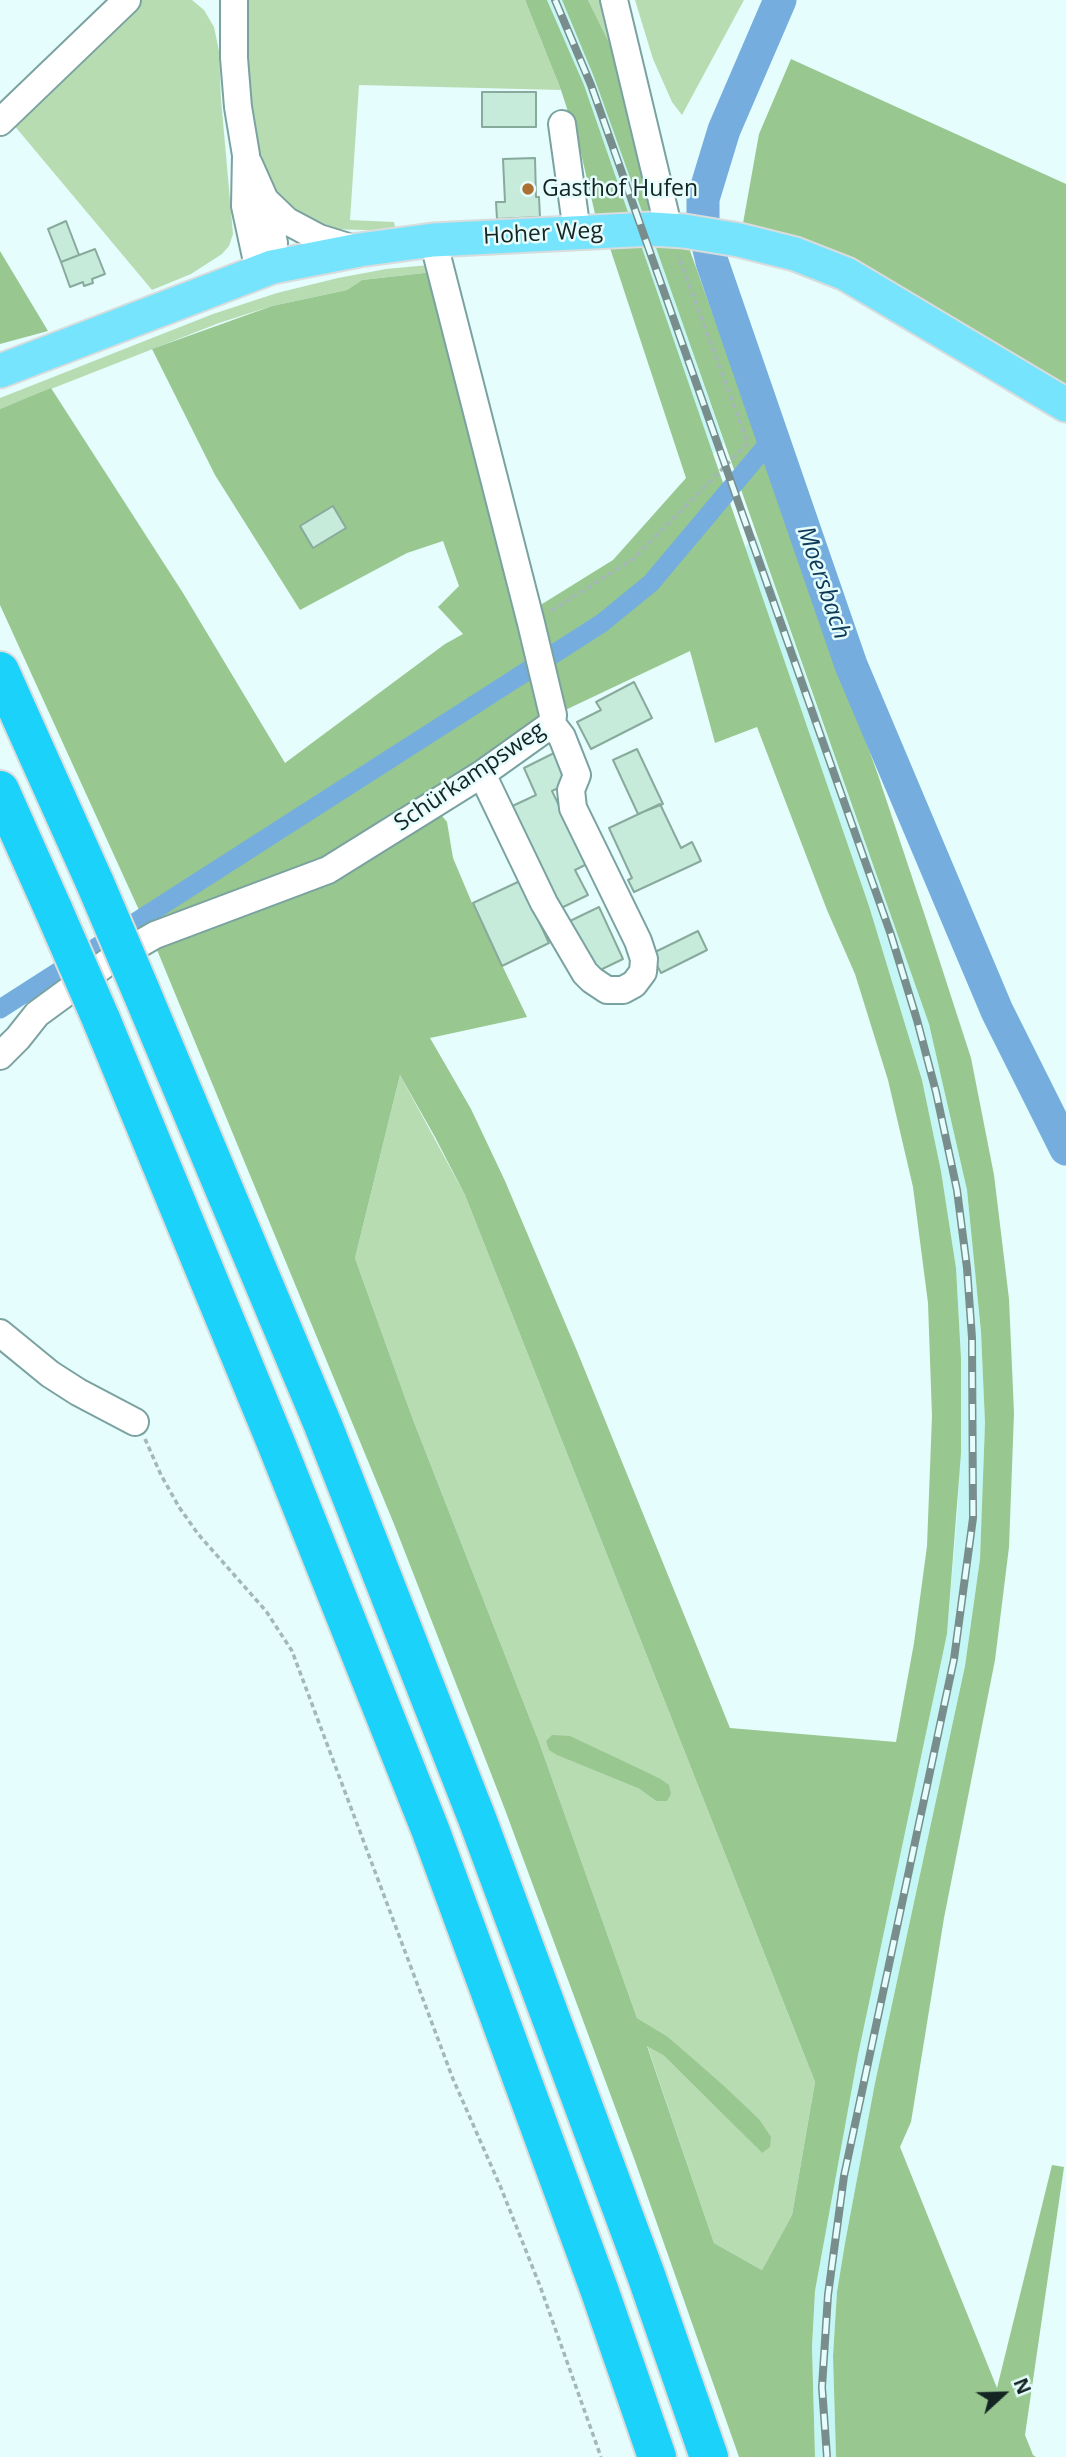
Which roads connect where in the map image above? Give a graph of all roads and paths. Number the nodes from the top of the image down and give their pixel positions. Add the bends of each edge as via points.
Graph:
1 (127, 0) edge
2 (234, 0) edge
3 (614, 0) edge
4 (0, 122) edge
5 (562, 124) dead end
6 (246, 155) junction
7 (265, 200) junction
8 (577, 232) junction
9 (697, 233) junction
10 (433, 240) junction
11 (359, 250) junction
12 (265, 269) junction
13 (0, 371) edge
14 (1066, 405) edge
15 (531, 623) junction
16 (0, 671) edge
17 (552, 724) junction
18 (482, 774) junction
19 (0, 790) edge
20 (0, 1056) edge
21 (0, 1333) edge
22 (135, 1422) joint
23 (601, 2457) edge
24 (657, 2457) edge
25 (709, 2457) edge

1 - 4 street
2 - 6 street via 235,71
3 - 9 street
5 - 8 street
6 - 7 street
6 - 12 street via 245,206
7 - 11 street via 287,221 319,238
7 - 12 street via 274,243
8 - 9 main road, Hoher Weg
8 - 10 main road, Hoher Weg
9 - 14 main road, Hoher Weg via 796,254 846,274
9 - 15 path via 748,443 633,559
10 - 11 main road, Hoher Weg
10 - 15 street, Schürkampsweg
11 - 12 main road, Hoher Weg
12 - 13 main road, Hoher Weg
15 - 17 street, Schürkampsweg
16 - 25 highway, bridge via 95,883 323,1425 473,1808
17 - 18 street, Schürkampsweg
17 - 18 street via 577,775 571,790 573,808 644,959 643,972 634,984 607,990 585,973 544,903
18 - 20 street, Schürkampsweg via 328,870 165,931 108,962 37,1014
19 - 24 highway, bridge via 101,1019 430,1829
21 - 22 street via 50,1374
22 - 23 path via 179,1507 266,1611 292,1651 453,2079 540,2286

